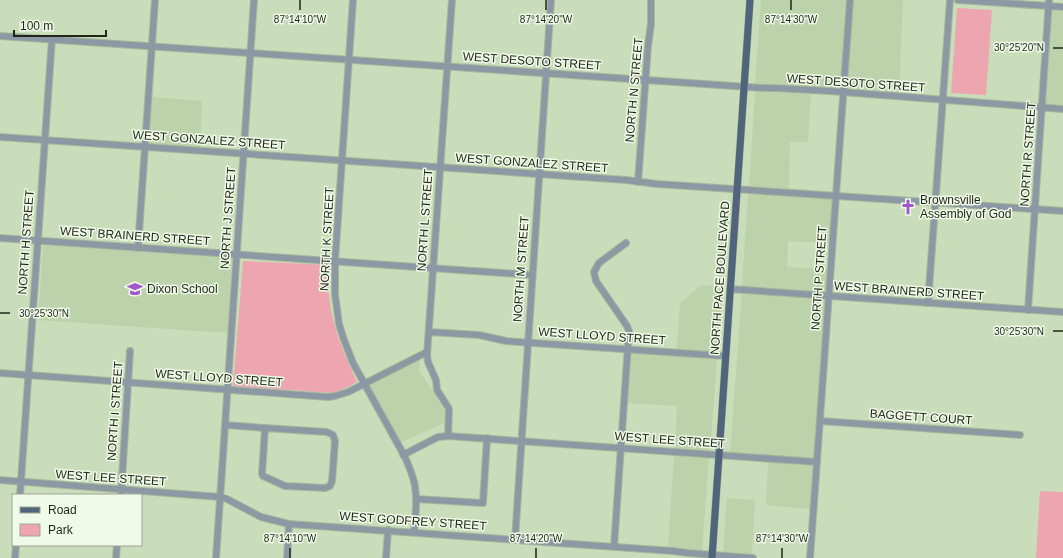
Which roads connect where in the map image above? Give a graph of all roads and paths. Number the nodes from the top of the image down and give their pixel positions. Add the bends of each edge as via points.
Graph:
1 (155, 0) edge
2 (254, 0) edge
3 (353, 0) edge
4 (452, 0) edge
5 (551, 0) edge
6 (651, 0) edge
7 (750, 0) edge
8 (850, 0) edge
9 (950, 0) edge
10 (958, 0) edge
11 (1049, 3) edge
12 (1063, 7) edge
13 (0, 36) edge
14 (52, 39) junction
15 (152, 46) junction
16 (251, 53) junction
17 (348, 60) junction
18 (447, 67) junction
19 (546, 73) junction
20 (645, 80) junction
21 (743, 87) junction
22 (843, 93) junction
23 (942, 100) junction
24 (1042, 107) junction
25 (1063, 109) edge
26 (0, 137) edge
27 (45, 140) junction
28 (145, 147) junction
29 (244, 154) junction
30 (341, 160) junction
31 (440, 167) junction
32 (538, 174) junction
33 (638, 182) junction
34 (737, 189) junction
35 (836, 195) junction
36 (935, 202) junction
37 (1035, 209) junction
38 (1063, 210) edge
39 (0, 238) edge
40 (38, 240) junction
41 (626, 243) dead end
42 (138, 248) junction
43 (237, 255) junction
44 (335, 261) junction
45 (433, 268) junction
46 (532, 275) junction
47 (730, 289) junction
48 (829, 296) junction
49 (928, 303) junction
50 (1028, 310) junction
51 (1063, 312) edge
52 (429, 332) junction
53 (528, 341) junction
54 (627, 349) junction
55 (130, 351) dead end
56 (427, 352) junction
57 (726, 356) junction
58 (0, 373) edge
59 (28, 375) junction
60 (129, 382) junction
61 (364, 384) junction
62 (228, 390) junction
63 (820, 421) junction
64 (225, 425) junction
65 (265, 428) junction
66 (1020, 435) dead end
67 (448, 436) junction
68 (487, 438) junction
69 (521, 441) junction
70 (621, 448) junction
71 (403, 455) junction
72 (719, 455) junction
73 (817, 462) junction
74 (0, 480) edge
75 (21, 482) junction
76 (121, 492) edge
77 (20, 494) edge
78 (220, 497) junction
79 (416, 499) junction
80 (289, 524) junction
81 (388, 530) junction
82 (414, 532) junction
83 (515, 539) junction
84 (16, 546) edge
85 (117, 546) edge
86 (614, 547) junction
87 (712, 556) edge
88 (15, 558) edge
89 (116, 558) edge
90 (216, 558) edge
91 (287, 558) edge
92 (386, 558) edge
93 (753, 558) edge
94 (810, 558) edge

1 - 15 street
2 - 16 street, NORTH J STREET
3 - 17 street, NORTH K STREET
4 - 18 street, NORTH L STREET
5 - 19 street, NORTH M STREET
6 - 20 street, NORTH N STREET
7 - 21 main road, NORTH PACE BOULEVARD
8 - 22 street, NORTH P STREET
9 - 23 street
10 - 11 street
11 - 12 street
11 - 24 street, NORTH R STREET
13 - 14 street, WEST DESOTO STREET
14 - 15 street, WEST DESOTO STREET
14 - 27 street, NORTH H STREET
15 - 16 street, WEST DESOTO STREET
15 - 28 street
16 - 17 street, WEST DESOTO STREET
16 - 29 street, NORTH J STREET
17 - 18 street, WEST DESOTO STREET
17 - 30 street, NORTH K STREET
18 - 19 street, WEST DESOTO STREET
18 - 31 street, NORTH L STREET
19 - 20 street, WEST DESOTO STREET
19 - 32 street, NORTH M STREET
20 - 21 street, WEST DESOTO STREET
20 - 33 street, NORTH N STREET
21 - 22 street, WEST DESOTO STREET
21 - 34 main road, NORTH PACE BOULEVARD
22 - 23 street, WEST DESOTO STREET
22 - 35 street, NORTH P STREET
23 - 24 street, WEST DESOTO STREET
23 - 36 street
24 - 25 street, WEST DESOTO STREET
24 - 37 street, NORTH R STREET
26 - 27 street, WEST GONZALEZ STREET
27 - 28 street, WEST GONZALEZ STREET
27 - 40 street, NORTH H STREET
28 - 29 street, WEST GONZALEZ STREET
28 - 42 street
29 - 30 street, WEST GONZALEZ STREET
29 - 43 street, NORTH J STREET
30 - 31 street, WEST GONZALEZ STREET
30 - 44 street, NORTH K STREET
31 - 32 street, WEST GONZALEZ STREET
31 - 45 street, NORTH L STREET
32 - 33 street, WEST GONZALEZ STREET
32 - 46 street, NORTH M STREET
33 - 34 street, WEST GONZALEZ STREET
34 - 35 street, WEST GONZALEZ STREET
34 - 47 main road, NORTH PACE BOULEVARD
35 - 36 street, WEST GONZALEZ STREET
35 - 48 street, NORTH P STREET
36 - 37 street, WEST GONZALEZ STREET
36 - 49 street
37 - 38 street, WEST GONZALEZ STREET
37 - 50 street, NORTH R STREET
39 - 40 street, WEST BRAINERD STREET
40 - 42 street, WEST BRAINERD STREET
40 - 59 street, NORTH H STREET
41 - 54 street via 599,263 594,272 596,281 627,326
42 - 43 street, WEST BRAINERD STREET
43 - 44 street, WEST BRAINERD STREET
43 - 62 street, NORTH J STREET
44 - 45 street, WEST BRAINERD STREET
44 - 61 street, NORTH K STREET via 335,294 339,324 348,352
45 - 46 street, WEST BRAINERD STREET
45 - 52 street, NORTH L STREET
46 - 53 street, NORTH M STREET
47 - 48 street, WEST BRAINERD STREET
47 - 57 main road, NORTH PACE BOULEVARD
48 - 49 street, WEST BRAINERD STREET
48 - 63 street, NORTH P STREET
49 - 50 street, WEST BRAINERD STREET
50 - 51 street, WEST BRAINERD STREET
52 - 53 street, WEST LLOYD STREET
52 - 56 street, NORTH L STREET
53 - 54 street, WEST LLOYD STREET
53 - 69 street, NORTH M STREET
54 - 57 street, WEST LLOYD STREET
54 - 70 street
55 - 60 street, NORTH I STREET
56 - 61 street, WEST LLOYD STREET
56 - 67 street, NORTH L STREET via 437,390 449,409
57 - 72 main road, NORTH PACE BOULEVARD
58 - 59 street, WEST LLOYD STREET
59 - 60 street, WEST LLOYD STREET
59 - 75 street, NORTH H STREET
60 - 62 street, WEST LLOYD STREET
60 - 76 street, NORTH I STREET
61 - 62 street, WEST LLOYD STREET via 328,397
61 - 71 street, NORTH K STREET
62 - 64 street, NORTH J STREET
63 - 66 street, BAGGETT COURT
63 - 73 street, NORTH P STREET
64 - 65 street
64 - 78 street, NORTH J STREET
65 - 65 street via 327,432 333,435 335,441 330,486 285,486 263,476
67 - 68 street, WEST LEE STREET
67 - 71 street, WEST LEE STREET via 438,437
68 - 69 street, WEST LEE STREET
68 - 79 street via 483,503
69 - 70 street, WEST LEE STREET
69 - 83 street, NORTH M STREET
70 - 72 street, WEST LEE STREET
70 - 86 street
71 - 79 street, NORTH K STREET via 415,487
72 - 73 street, WEST LEE STREET
72 - 87 main road, NORTH PACE BOULEVARD
73 - 94 street, NORTH P STREET
74 - 75 street, WEST LEE STREET
75 - 76 street, WEST LEE STREET
75 - 77 street, NORTH H STREET
76 - 78 street, WEST LEE STREET
78 - 80 street, WEST GODFREY STREET via 262,517
78 - 90 street, NORTH J STREET
79 - 82 street, NORTH K STREET
80 - 81 street, WEST GODFREY STREET
80 - 91 street
81 - 82 street, WEST GODFREY STREET
81 - 92 street
82 - 83 street, WEST GODFREY STREET
83 - 86 street, WEST GODFREY STREET
84 - 88 street
85 - 89 street
86 - 87 street, WEST GODFREY STREET
87 - 93 street, WEST GODFREY STREET

